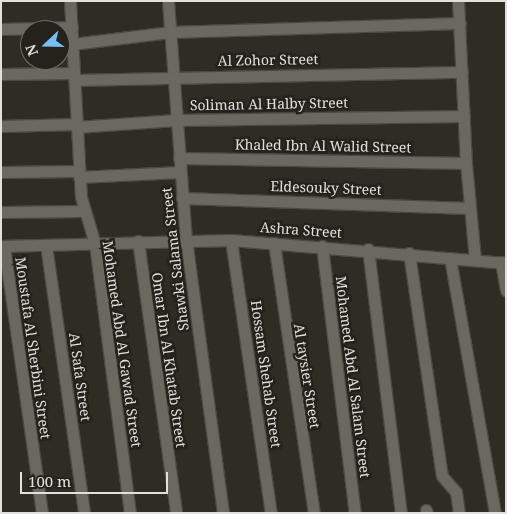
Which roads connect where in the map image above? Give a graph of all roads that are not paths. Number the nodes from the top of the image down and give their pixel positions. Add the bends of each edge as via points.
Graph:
1 (70, 1) edge
2 (168, 1) edge
3 (458, 1) edge
4 (460, 23) junction
5 (72, 27) junction
6 (1, 29) edge
7 (170, 32) junction
8 (72, 44) junction
9 (462, 72) junction
10 (1, 74) edge
11 (74, 77) junction
12 (173, 77) junction
13 (464, 116) junction
14 (176, 120) junction
15 (1, 126) edge
16 (76, 126) junction
17 (179, 158) junction
18 (466, 163) junction
19 (1, 172) edge
20 (180, 172) junction
21 (79, 174) junction
22 (182, 198) junction
23 (469, 208) junction
24 (82, 211) junction
25 (1, 212) edge
26 (186, 239) junction
27 (231, 240) junction
28 (138, 241) junction
29 (274, 243) junction
30 (95, 244) junction
31 (46, 245) junction
32 (2, 246) edge
33 (322, 246) junction
34 (368, 249) junction
35 (409, 253) junction
36 (450, 258) junction
37 (475, 260) junction
38 (504, 263) edge
39 (506, 290) edge
40 (42, 513) edge
41 (84, 513) edge
42 (130, 513) edge
43 (176, 513) edge
44 (223, 513) edge
45 (271, 513) edge
46 (314, 513) edge
47 (355, 513) edge
48 (400, 513) edge
49 (459, 513) edge
50 (495, 513) edge

1 - 5 street, Mohamed Abd Al Gawad Street
2 - 7 street, Shawki Salama Street
3 - 4 street
4 - 7 street
4 - 9 street
5 - 6 street
5 - 8 street, Mohamed Abd Al Gawad Street
7 - 8 street
7 - 12 street, Shawki Salama Street
8 - 11 street, Mohamed Abd Al Gawad Street
9 - 12 street, Al Zohor Street
9 - 13 street
10 - 11 street, Al Zohor Street
11 - 12 street, Al Zohor Street
11 - 16 street, Mohamed Abd Al Gawad Street
12 - 14 street, Shawki Salama Street
13 - 14 street, Soliman Al Halby Street
13 - 18 street
14 - 16 street, Soliman Al Halby Street
14 - 17 street, Shawki Salama Street
15 - 16 street, Soliman Al Halby Street
16 - 21 street, Mohamed Abd Al Gawad Street
17 - 18 street, Khaled Ibn Al Walid Street
17 - 20 street, Shawki Salama Street
18 - 23 street
19 - 21 street
20 - 21 street
20 - 22 street, Shawki Salama Street
21 - 24 street, Mohamed Abd Al Gawad Street
22 - 23 street, Eldesouky Street
22 - 26 street, Shawki Salama Street
23 - 37 street
24 - 25 street
24 - 30 street, Mohamed Abd Al Gawad Street
26 - 27 street, Ashra Street
26 - 28 street, Ashra Street
26 - 44 street, Shawki Salama Street
27 - 29 street, Ashra Street
27 - 45 street, Hossam Shehab Street
28 - 30 street, Ashra Street
28 - 43 street, Omar Ibn Al Khatab Street
29 - 33 street, Ashra Street
29 - 46 street, Al taysier Street
30 - 31 street, Ashra Street
30 - 42 street, Mohamed Abd Al Gawad Street
31 - 32 street, Ashra Street
31 - 41 street, Al Safa Street
32 - 40 street, Moustafa Al Sherbini Street
33 - 34 street, Ashra Street
33 - 47 street, Mohamed Abd Al Salam Street
34 - 35 street, Ashra Street
34 - 48 street
35 - 36 street, Ashra Street
35 - 49 street via 442,476 456,492
36 - 37 street, Ashra Street
36 - 50 street
37 - 38 street, Ashra Street
38 - 39 street

